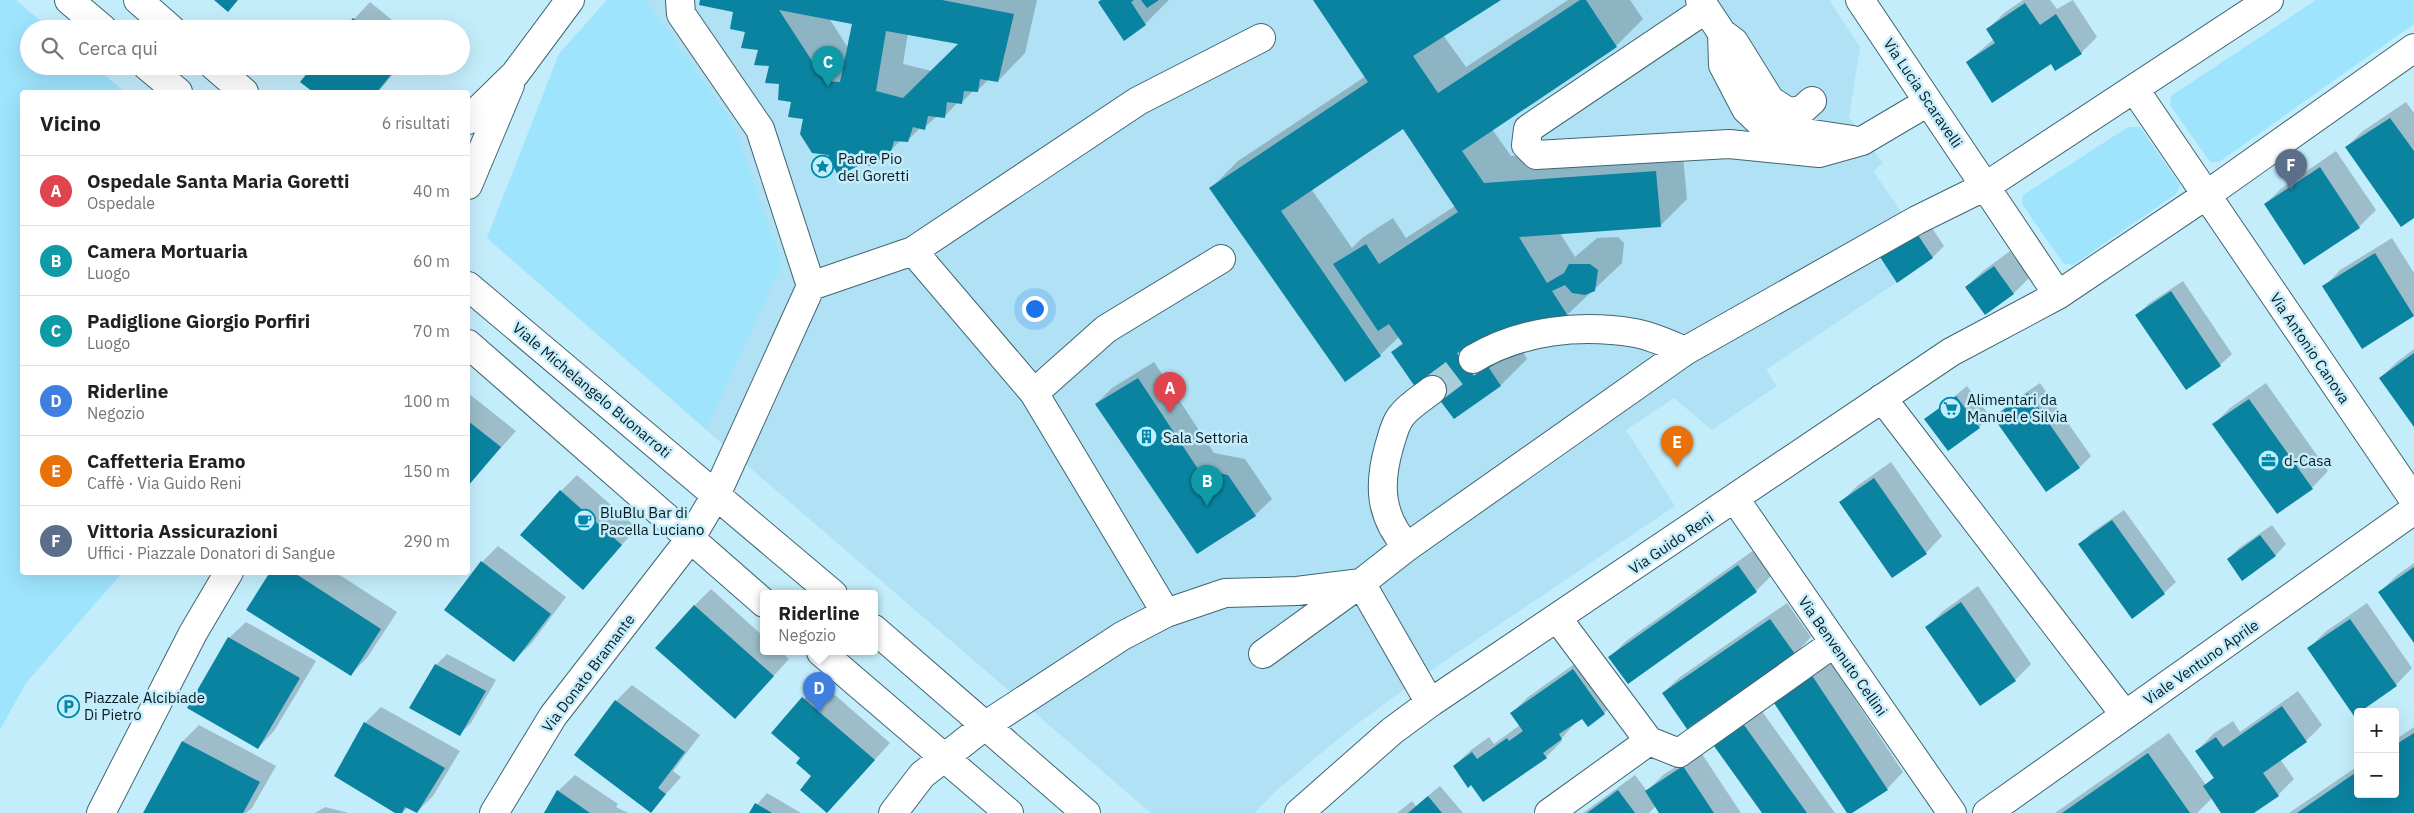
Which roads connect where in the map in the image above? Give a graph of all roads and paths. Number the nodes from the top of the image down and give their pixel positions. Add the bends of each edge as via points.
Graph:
1 (69, 0) edge
2 (138, 0) edge
3 (570, 0) edge
4 (680, 0) edge
5 (1860, 0) edge
6 (2269, 0) edge
7 (1703, 5) edge
8 (92, 20) edge
9 (161, 20) edge
10 (1722, 33) junction
11 (1261, 38) dead end
12 (2414, 48) edge
13 (515, 74) junction
14 (158, 75) edge
15 (224, 75) edge
16 (176, 90) edge
17 (242, 90) edge
18 (2135, 90) junction
19 (1812, 101) dead end
20 (1928, 102) junction
21 (470, 118) edge
22 (1862, 141) junction
23 (470, 180) edge
24 (1986, 186) junction
25 (2205, 196) junction
26 (913, 252) junction
27 (1221, 259) dead end
28 (811, 286) junction
29 (470, 288) edge
30 (2058, 295) junction
31 (470, 346) edge
32 (1685, 351) junction
33 (1473, 359) tunnel mouth
34 (1432, 390) tunnel mouth
35 (1034, 393) junction
36 (1882, 398) junction
37 (716, 495) junction
38 (1735, 499) junction
39 (2414, 500) edge
40 (2414, 510) edge
41 (690, 539) junction
42 (1407, 547) junction
43 (227, 575) edge
44 (1361, 583) junction
45 (828, 590) edge
46 (760, 600) edge
47 (1166, 612) junction
48 (1558, 619) junction
49 (878, 632) edge
50 (1834, 643) junction
51 (1263, 654) dead end
52 (825, 655) edge
53 (1430, 703) junction
54 (2125, 715) junction
55 (986, 725) junction
56 (1649, 741) junction
57 (944, 757) junction
58 (101, 813) edge
59 (494, 813) edge
60 (893, 813) edge
61 (1009, 813) edge
62 (1086, 813) edge
63 (1299, 813) edge
64 (1549, 813) edge
65 (1952, 813) edge
66 (1987, 813) edge

1 - 8 street
2 - 9 street
3 - 13 street
4 - 28 street via 681,14 760,129
5 - 20 street, Via Lucia Scaravelli
6 - 18 street
7 - 10 street
7 - 22 street via 1528,129 1526,145 1536,155 1729,144 1818,154
10 - 19 street via 1734,42 1770,100 1790,112 1803,109
10 - 22 street via 1722,65 1746,109 1765,126
11 - 26 street via 1138,101
12 - 25 street, Via Guido Reni
13 - 21 street
13 - 23 street
14 - 16 street
15 - 17 street
18 - 24 street
18 - 25 street, Via Antonio Canova
20 - 22 street
20 - 24 street, Via Lucia Scaravelli
24 - 30 street, Via Lucia Scaravelli
24 - 32 street via 1917,220
25 - 30 street, Via Guido Reni
25 - 39 street, Via Antonio Canova
26 - 28 street
26 - 35 street
27 - 35 street via 1106,329
28 - 37 street
29 - 37 street, Viale Michelangelo Buonarroti
30 - 36 street, Via Guido Reni via 1951,352
31 - 41 street
32 - 33 street via 1636,333 1562,330 1512,339
32 - 42 street
34 - 42 street via 1402,415 1385,459 1382,483 1385,509 1394,532
35 - 47 street
36 - 38 street, Via Guido Reni
36 - 54 street
37 - 41 street
37 - 45 street, Viale Michelangelo Buonarroti
38 - 48 street, Via Guido Reni
38 - 50 street, Via Benvenuto Cellini
40 - 54 street, Viale Ventuno Aprile
41 - 46 street
41 - 59 street, Via Donato Bramante via 553,716
42 - 44 street
43 - 58 street via 193,633
44 - 47 street via 1297,591 1225,593
44 - 51 street
44 - 53 street
47 - 55 street via 1122,636
48 - 53 street, Via Guido Reni
48 - 56 street
49 - 55 street
50 - 56 street via 1678,752
50 - 65 street, Via Benvenuto Cellini
52 - 57 street
53 - 63 street, Via Guido Reni via 1392,731
54 - 66 street, Viale Ventuno Aprile
55 - 57 street
55 - 62 street
56 - 64 street
57 - 60 street via 922,775
57 - 61 street

